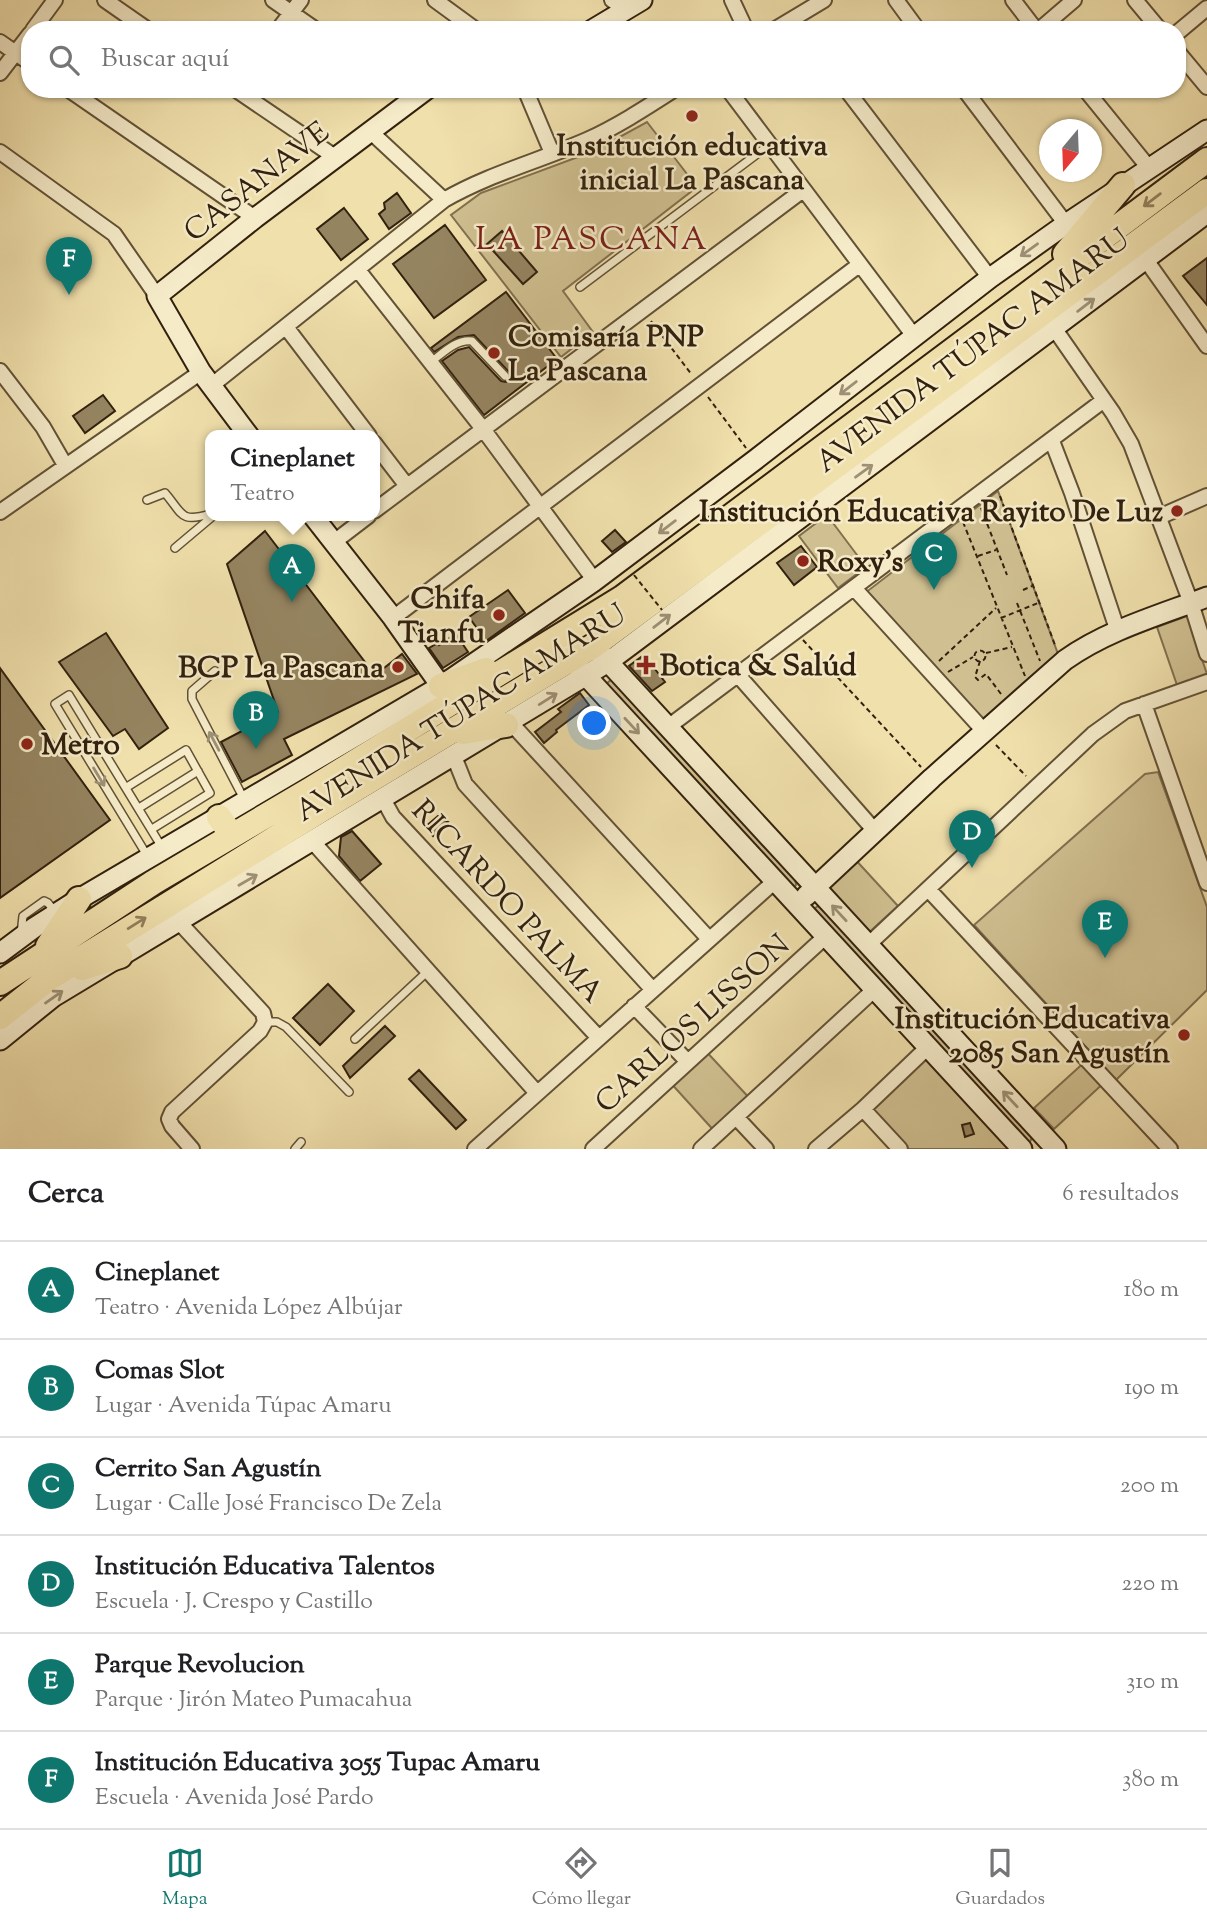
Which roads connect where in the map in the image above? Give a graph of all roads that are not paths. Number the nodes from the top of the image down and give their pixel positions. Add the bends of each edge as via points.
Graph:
1 (55, 0) edge
2 (105, 0) edge
3 (273, 0) edge
4 (301, 0) edge
5 (435, 0) edge
6 (732, 0) edge
7 (824, 0) edge
8 (896, 0) edge
9 (1013, 0) edge
10 (1073, 0) edge
11 (1135, 0) edge
12 (626, 3) edge
13 (1207, 8) edge
14 (291, 13) junction
15 (39, 21) edge
16 (135, 21) edge
17 (285, 21) edge
18 (303, 21) edge
19 (464, 21) edge
20 (604, 21) edge
21 (742, 21) edge
22 (800, 21) edge
23 (911, 21) edge
24 (1030, 21) edge
25 (1048, 21) edge
26 (1152, 21) edge
27 (1186, 26) edge
28 (0, 42) edge
29 (21, 45) edge
30 (15, 53) junction
31 (21, 57) edge
32 (1186, 62) edge
33 (0, 73) edge
34 (1207, 87) edge
35 (81, 98) edge
36 (248, 98) edge
37 (408, 98) edge
38 (529, 98) edge
39 (662, 98) edge
40 (735, 98) edge
41 (853, 98) edge
42 (971, 98) edge
43 (1092, 98) edge
44 (1207, 130) edge
45 (370, 132) junction
46 (769, 145) junction
47 (0, 152) edge
48 (552, 153) junction
49 (334, 158) junction
50 (1207, 160) edge
51 (1149, 168) junction
52 (1123, 185) junction
53 (803, 190) junction
54 (1207, 191) edge
55 (444, 200) junction
56 (1207, 214) edge
57 (255, 218) junction
58 (1066, 223) junction
59 (1146, 260) junction
60 (859, 265) junction
61 (358, 270) junction
62 (990, 278) junction
63 (1038, 286) junction
64 (580, 287) dead end
65 (157, 296) junction
66 (286, 327) junction
67 (1054, 328) junction
68 (915, 336) junction
69 (1207, 345) edge
70 (431, 363) junction
71 (0, 371) edge
72 (505, 376) dead end
73 (206, 379) junction
74 (1104, 400) junction
75 (482, 429) junction
76 (245, 430) edge
77 (364, 430) edge
78 (1052, 441) junction
79 (380, 451) edge
80 (65, 465) junction
81 (407, 486) junction
82 (1207, 496) edge
83 (147, 500) dead end
84 (380, 506) edge
85 (540, 507) junction
86 (0, 512) edge
87 (205, 516) edge
88 (1159, 517) junction
89 (205, 520) edge
90 (317, 521) edge
91 (361, 521) edge
92 (334, 542) junction
93 (175, 548) dead end
94 (595, 581) junction
95 (855, 588) junction
96 (1199, 600) edge
97 (393, 618) junction
98 (575, 627) junction
99 (1118, 632) junction
100 (545, 646) junction
101 (600, 654) junction
102 (1207, 654) edge
103 (579, 668) junction
104 (215, 671) dead end
105 (737, 674) junction
106 (1207, 682) edge
107 (441, 686) junction
108 (1144, 704) junction
109 (508, 723) junction
110 (668, 727) junction
111 (984, 732) junction
112 (451, 744) junction
113 (198, 772) junction
114 (127, 787) junction
115 (382, 797) junction
116 (246, 802) junction
117 (139, 808) junction
118 (225, 826) junction
119 (152, 829) junction
120 (875, 831) junction
121 (313, 842) junction
122 (156, 854) junction
123 (775, 881) junction
124 (1207, 883) edge
125 (815, 887) junction
126 (928, 889) junction
127 (79, 900) junction
128 (797, 904) junction
129 (178, 920) junction
130 (826, 936) junction
131 (709, 939) junction
132 (868, 945) junction
133 (0, 953) edge
134 (43, 954) junction
135 (120, 956) junction
136 (428, 971) junction
137 (1, 978) edge
138 (48, 979) junction
139 (874, 989) junction
140 (653, 990) junction
141 (635, 1006) junction
142 (0, 1017) edge
143 (265, 1022) junction
144 (599, 1038) junction
145 (0, 1040) edge
146 (355, 1040) dead end
147 (928, 1047) junction
148 (688, 1062) junction
149 (349, 1092) dead end
150 (537, 1093) junction
151 (863, 1109) junction
152 (736, 1117) junction
153 (301, 1142) dead end
154 (1051, 1147) edge
155 (192, 1149) edge
156 (295, 1149) edge
157 (475, 1149) edge
158 (593, 1149) edge
159 (701, 1149) edge
160 (766, 1149) edge
161 (816, 1149) edge
162 (900, 1149) edge
163 (1022, 1149) edge
164 (1170, 1149) edge

1 - 15 street
2 - 16 street
3 - 14 street
4 - 14 street
5 - 19 street
6 - 21 street
7 - 22 street
8 - 23 street
9 - 24 street
10 - 25 street
11 - 26 street
12 - 20 main road
13 - 27 street
14 - 17 street
14 - 18 street
28 - 30 street
29 - 30 street
30 - 31 street
30 - 33 street
32 - 34 street
35 - 57 street
36 - 49 street
37 - 45 main road, CASANAVE
38 - 48 street
39 - 48 street via 587,140
40 - 46 street
41 - 62 street
42 - 58 street
43 - 51 street
44 - 51 main road, AVENIDA TÚPAC AMARU
45 - 49 main road, CASANAVE
45 - 55 street
46 - 53 street
46 - 64 lane
47 - 65 street via 114,234
48 - 55 street
49 - 57 main road, CASANAVE
50 -> 63 highway, AVENIDA TÚPAC AMARU
51 - 52 main road, AVENIDA TÚPAC AMARU
52 - 58 main road, AVENIDA TÚPAC AMARU
52 - 63 highway
53 - 60 street
53 - 75 street
54 - 101 highway, AVENIDA TÚPAC AMARU
55 - 61 street
56 - 59 main road, AVENIDA TÚPAC AMARU
57 - 65 main road, CASANAVE
58 -> 62 main road, AVENIDA TÚPAC AMARU
67 -> 59 main road, AVENIDA TÚPAC AMARU
59 - 69 street
60 - 68 street
60 - 85 street
61 - 66 street
61 - 70 street
62 - 68 main road, AVENIDA TÚPAC AMARU
63 - 98 highway, AVENIDA TÚPAC AMARU via 622,598
65 - 73 main road
66 - 73 street
66 - 77 street
67 - 74 street
101 -> 67 main road, AVENIDA TÚPAC AMARU
68 -> 94 main road, AVENIDA TÚPAC AMARU
70 - 72 lane via 468,340
70 - 75 street
71 - 80 street via 43,427
73 - 76 main road
73 - 80 street
74 - 78 street
74 - 88 street via 1131,444
75 - 81 street
75 - 85 street
78 - 95 street
78 - 99 street
79 - 81 street
80 - 86 street
81 - 84 street
82 - 88 street
83 - 87 lane via 166,493 181,515
85 - 94 street
85 - 97 street
88 - 96 street
89 - 93 lane
90 - 92 main road
91 - 92 street
92 - 97 main road
94 - 107 main road, AVENIDA TÚPAC AMARU
95 - 105 street
95 - 111 street
96 - 99 main road
96 - 102 street
97 - 107 main road
98 - 100 highway, AVENIDA TÚPAC AMARU
98 - 101 main road
99 - 111 main road via 1052,665
100 - 103 main road
100 - 107 highway
100 - 118 highway, AVENIDA TÚPAC AMARU
101 - 103 highway, AVENIDA TÚPAC AMARU
101 - 110 main road
109 -> 103 main road, AVENIDA TÚPAC AMARU
103 - 112 highway, AVENIDA TÚPAC AMARU
103 -> 123 main road
116 -> 104 lane via 192,699 192,691
105 - 110 street
105 - 120 street
106 - 108 street
107 - 116 main road, AVENIDA TÚPAC AMARU
108 - 124 street
108 - 126 street via 1125,711 1093,734
109 - 112 highway
109 - 131 street
110 - 125 main road
111 - 120 main road
112 - 115 main road, AVENIDA TÚPAC AMARU
138 -> 112 highway, AVENIDA TÚPAC AMARU via 321,810
112 - 140 street via 465,784
113 - 114 lane via 186,750
113 - 117 lane
113 - 119 lane via 210,793
114 - 117 lane
114 -> 122 lane via 69,695 55,704
115 - 121 main road, AVENIDA TÚPAC AMARU
115 - 144 street, RICARDO PALMA via 393,817
116 - 118 main road, AVENIDA TÚPAC AMARU
117 - 119 lane
118 - 122 main road, AVENIDA TÚPAC AMARU
118 - 134 highway, AVENIDA TÚPAC AMARU via 154,882
119 - 122 lane
120 - 125 main road
129 -> 121 main road, AVENIDA TÚPAC AMARU
121 - 136 street
122 - 127 main road, AVENIDA TÚPAC AMARU
123 - 128 main road
123 - 131 street
125 - 128 main road
132 -> 125 main road
126 - 132 street
126 - 164 street
127 - 133 main road, AVENIDA TÚPAC AMARU
127 - 134 highway
128 - 130 main road
129 - 135 main road, AVENIDA TÚPAC AMARU
129 - 143 street via 263,1013
130 - 139 main road
130 - 148 street, CARLOS LISSON
131 - 140 street
154 -> 132 main road
134 - 137 highway, AVENIDA TÚPAC AMARU
135 - 138 highway
145 -> 135 main road, AVENIDA TÚPAC AMARU via 53,997
136 - 146 lane
136 - 150 street
138 - 142 highway, AVENIDA TÚPAC AMARU
139 - 147 main road
139 - 152 street
140 - 141 street
141 - 144 street
141 - 148 street
143 - 149 lane via 286,1027
143 - 155 street via 172,1112 172,1126
144 - 150 street
147 - 151 street
147 - 163 main road
148 - 158 street, CARLOS LISSON
150 - 157 street
151 - 161 street
151 - 162 street
152 - 159 street
152 - 160 street
153 - 156 lane

